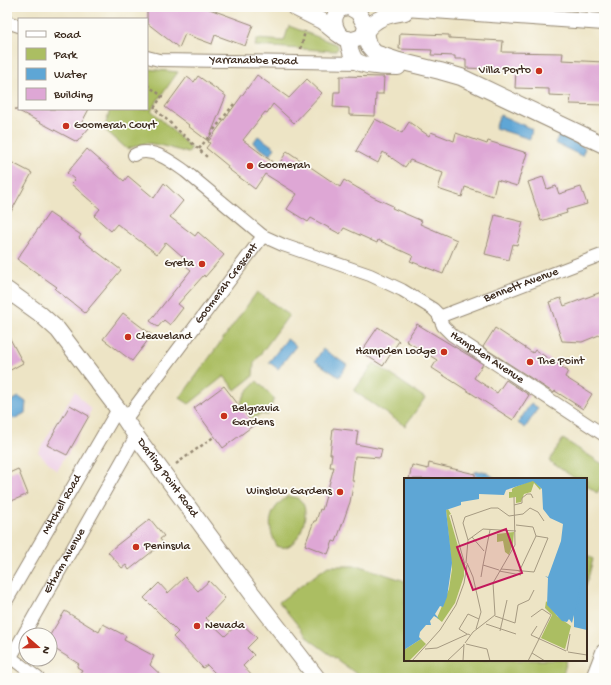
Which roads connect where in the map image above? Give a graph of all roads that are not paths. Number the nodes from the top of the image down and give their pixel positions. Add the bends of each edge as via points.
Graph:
1 (294, 7) edge
2 (329, 7) edge
3 (347, 7) edge
4 (358, 7) edge
5 (391, 7) edge
6 (433, 10) junction
7 (7, 22) edge
8 (604, 22) edge
9 (18, 26) edge
10 (343, 36) junction
11 (366, 36) junction
12 (148, 57) edge
13 (361, 63) junction
14 (434, 69) junction
15 (604, 145) edge
16 (134, 155) dead end
17 (263, 236) junction
18 (604, 254) edge
19 (7, 290) edge
20 (439, 317) junction
21 (122, 415) junction
22 (604, 435) edge
23 (136, 436) junction
24 (7, 600) edge
25 (604, 652) edge
26 (9, 660) edge
27 (38, 678) edge
28 (317, 678) edge
29 (594, 678) edge

1 - 10 street via 322,21
2 - 3 street
3 - 4 street
3 - 10 street via 339,10 335,18 334,28
3 - 11 street via 358,12 365,23
5 - 6 street
6 - 8 street
6 - 11 street via 389,15 372,24
7 - 9 street
10 - 11 street via 358,39
10 - 13 street via 354,58
11 - 13 street via 367,54
11 - 14 street, Yarranabbe Road via 375,53
12 - 13 street, Yarranabbe Road via 159,60
13 - 14 street, Yarranabbe Road
14 - 15 street, Yarranabbe Road via 461,77
16 - 17 street, Goomerah Crescent via 149,152 171,162
17 - 20 street, Hampden Avenue via 384,281 426,304
17 - 21 street, Goomerah Crescent
18 - 20 street, Bennett Avenue
19 - 21 street, Darling Point Road via 58,330
20 - 22 street, Hampden Avenue via 443,326 452,334
21 - 23 street, Darling Point Road
21 - 24 street, Mitchell Road
23 - 26 street, Etham Avenue
23 - 28 street, Darling Point Road
25 - 29 street
26 - 27 street, Etham Avenue

